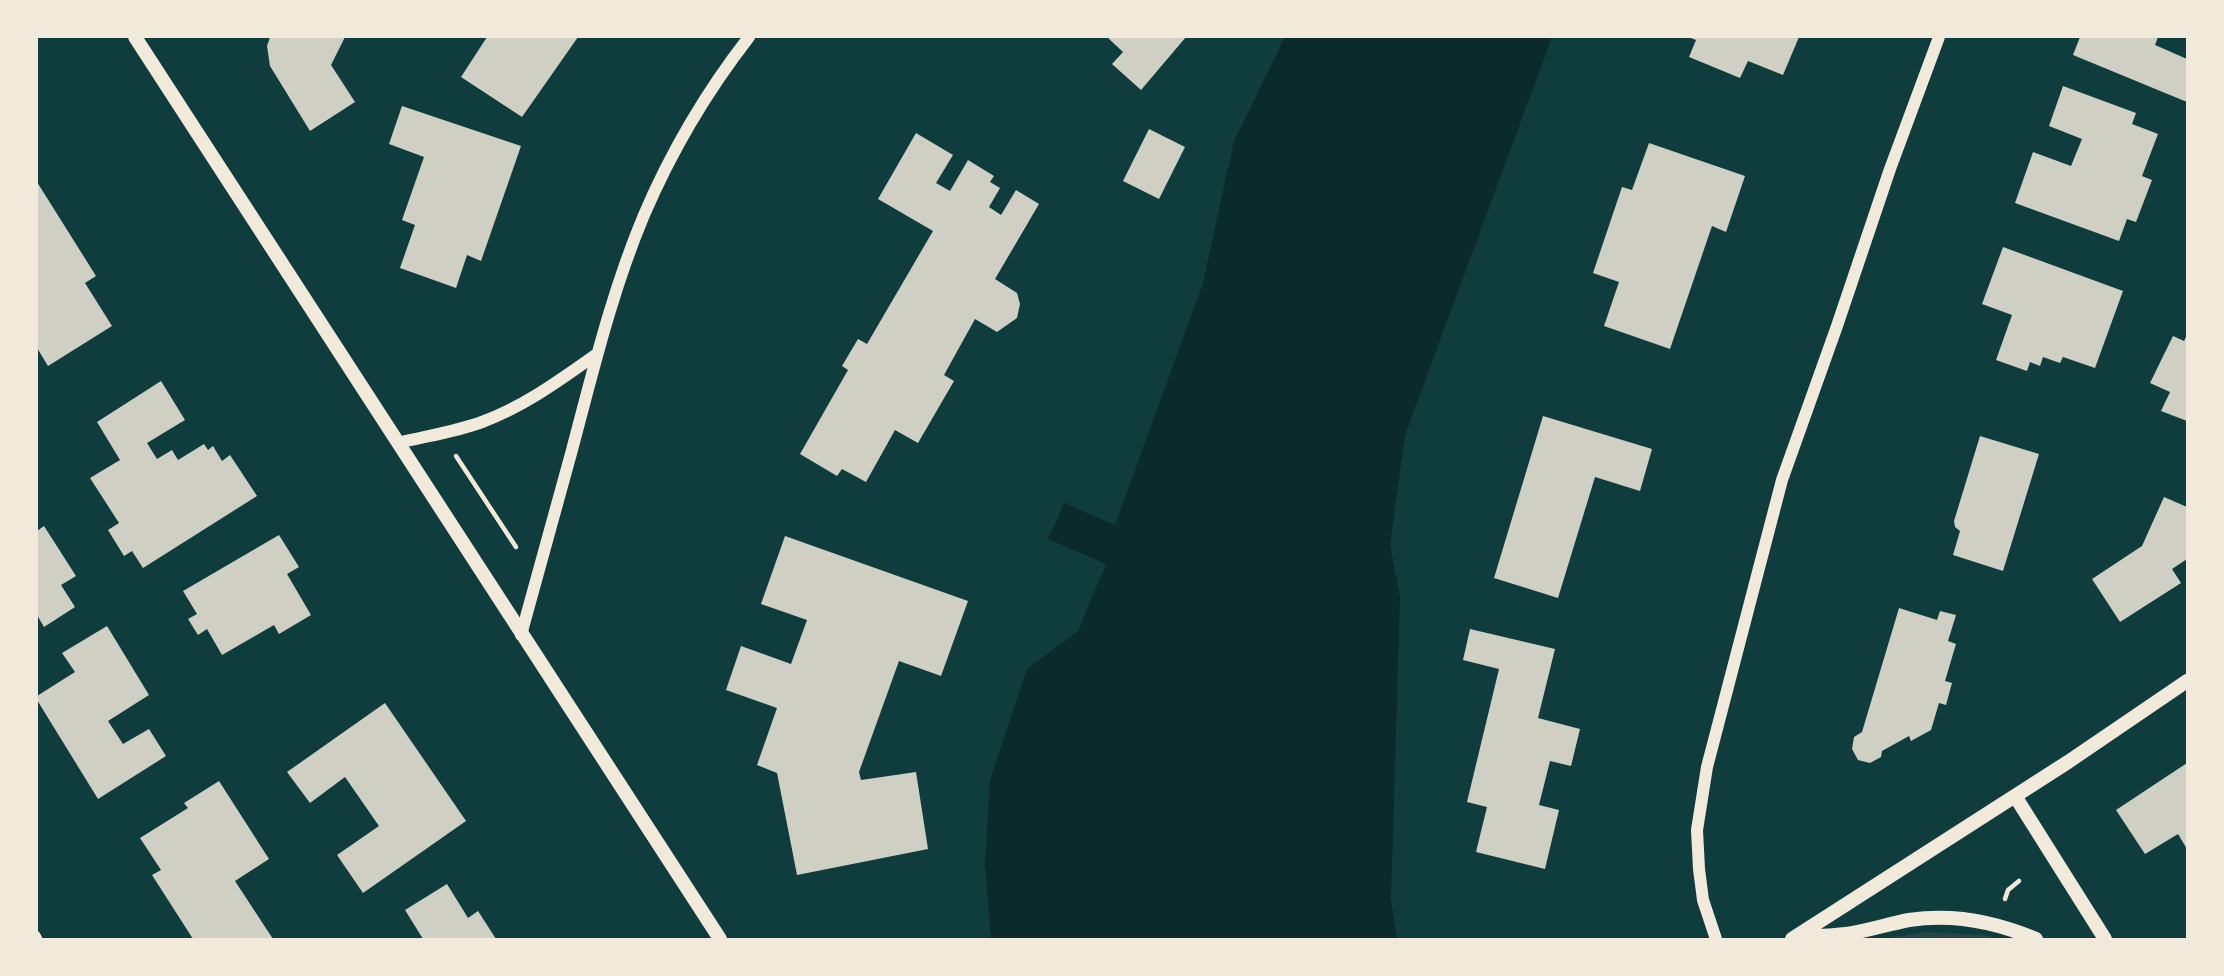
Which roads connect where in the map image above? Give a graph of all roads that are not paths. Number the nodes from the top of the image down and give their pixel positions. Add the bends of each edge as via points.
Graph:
1 (135, 37) edge
2 (749, 37) edge
3 (1939, 37) edge
4 (597, 354) junction
5 (398, 443) junction
6 (521, 635) junction
7 (2187, 681) edge
8 (2015, 796) junction
9 (1794, 938) edge
10 (720, 939) edge
11 (1716, 939) edge
12 (2036, 939) edge
13 (2105, 939) edge

1 - 5 main road
2 - 4 street via 720,75 665,170 643,216
3 - 11 street via 1782,481 1707,767 1697,830 1699,869
4 - 5 street via 511,409 481,422
4 - 6 street
5 - 6 main road
6 - 10 main road
7 - 8 main road
8 - 9 main road
8 - 13 main road
9 - 12 main road via 1936,918 1977,920

